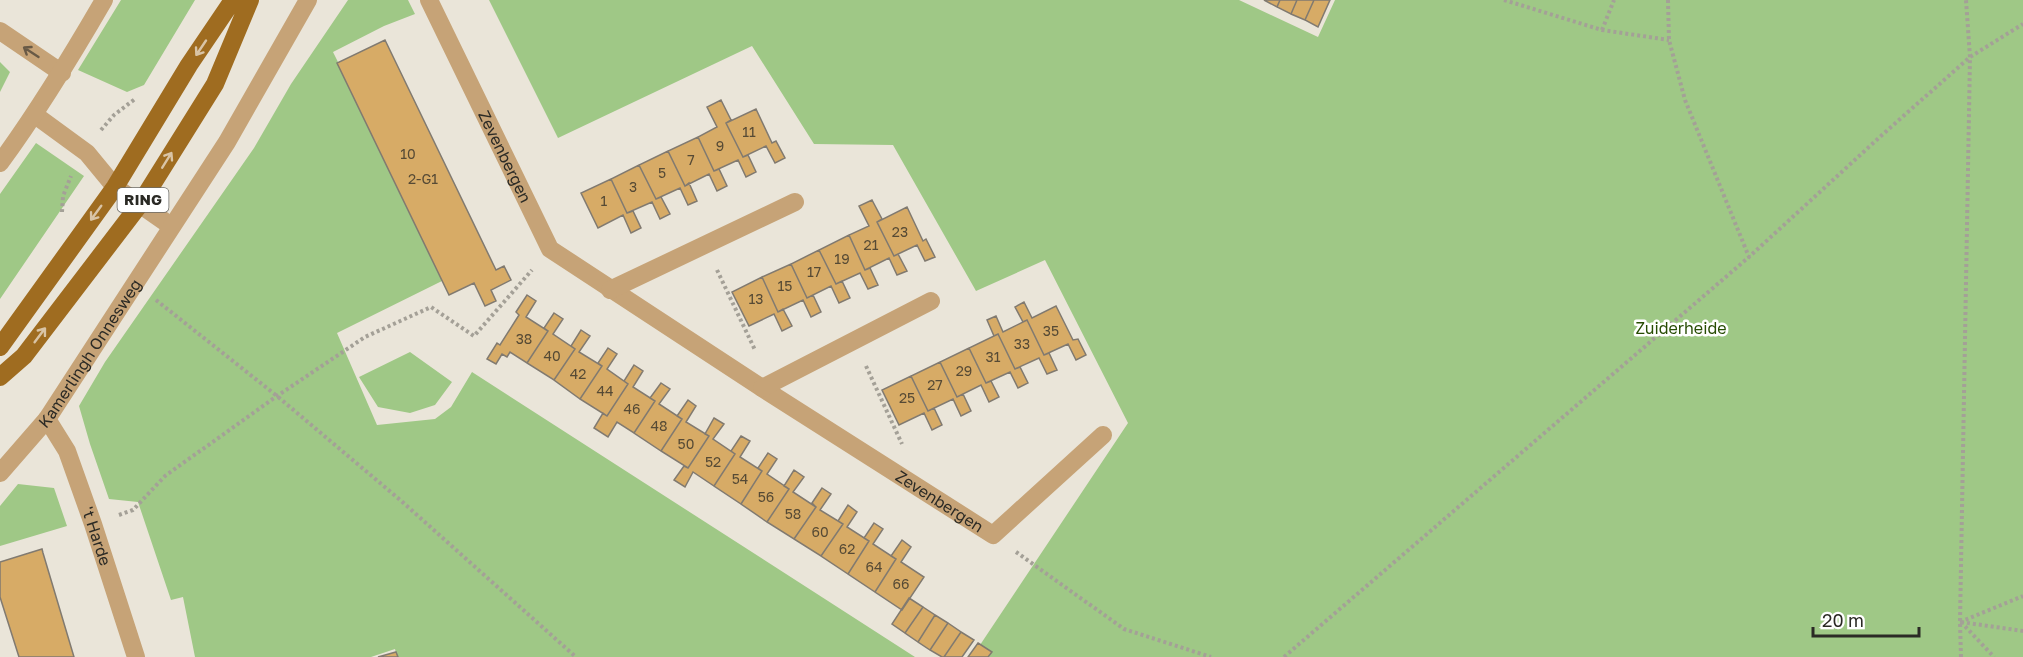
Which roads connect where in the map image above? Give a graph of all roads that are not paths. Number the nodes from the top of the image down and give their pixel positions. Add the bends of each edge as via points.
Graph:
1 (104, 0) edge
2 (233, 0) edge
3 (250, 0) edge
4 (308, 0) edge
5 (429, 0) edge
6 (0, 32) edge
7 (62, 73) junction
8 (35, 115) junction
9 (2, 156) edge
10 (115, 187) junction
11 (795, 202) dead end
12 (140, 204) junction
13 (171, 226) junction
14 (610, 290) junction
15 (931, 302) dead end
16 (0, 347) edge
17 (0, 377) edge
18 (766, 386) junction
19 (47, 419) junction
20 (1103, 435) dead end
21 (0, 473) edge
22 (136, 657) edge

1 - 7 street
2 -> 10 main road, RING
12 -> 3 main road, RING via 215,84
4 - 13 street, Kamerlingh Onnesweg via 227,142
5 - 14 street, Zevenbergen via 550,249
7 -> 6 street
7 - 8 street
8 - 9 street
8 - 10 street via 87,153
10 - 12 street
10 -> 16 main road, RING
11 - 14 street
12 - 13 street
17 -> 12 main road, RING via 24,356
13 - 19 street, Kamerlingh Onnesweg
14 - 18 street, Zevenbergen
15 - 18 street
18 - 20 street, Zevenbergen via 993,535
19 - 21 street, Kamerlingh Onnesweg
19 - 22 street, 't Harde via 67,451

